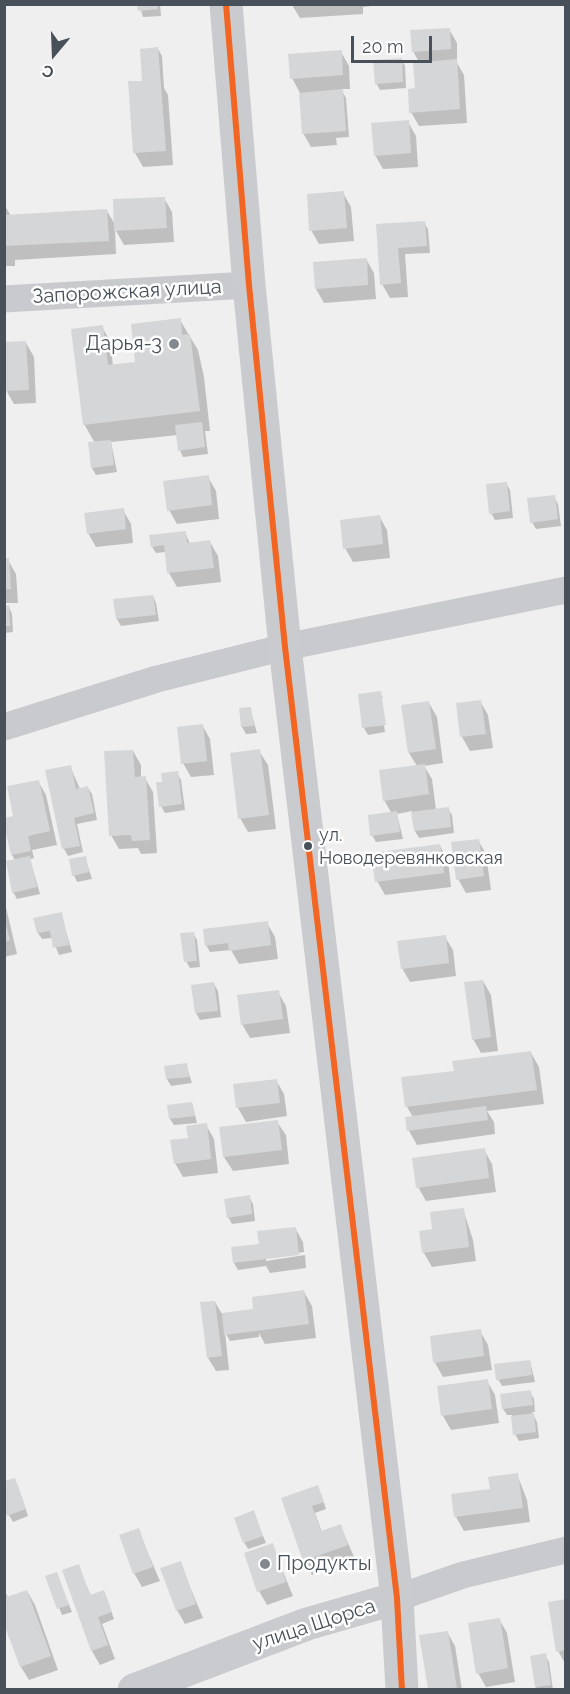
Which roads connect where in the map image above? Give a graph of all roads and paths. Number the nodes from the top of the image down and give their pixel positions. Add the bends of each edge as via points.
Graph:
1 (226, 4) edge
2 (249, 285) junction
3 (4, 299) edge
4 (566, 590) edge
5 (285, 647) junction
6 (4, 727) edge
7 (566, 1550) edge
8 (396, 1598) junction
9 (134, 1689) edge
10 (402, 1689) edge

1 - 2 main road
2 - 3 street, Запорожская улица
2 - 5 main road
4 - 5 street
5 - 6 street via 117,690
5 - 8 main road
7 - 8 street, улица Щорса via 463,1575
8 - 9 main road, улица Щорса via 307,1624
8 - 10 main road

